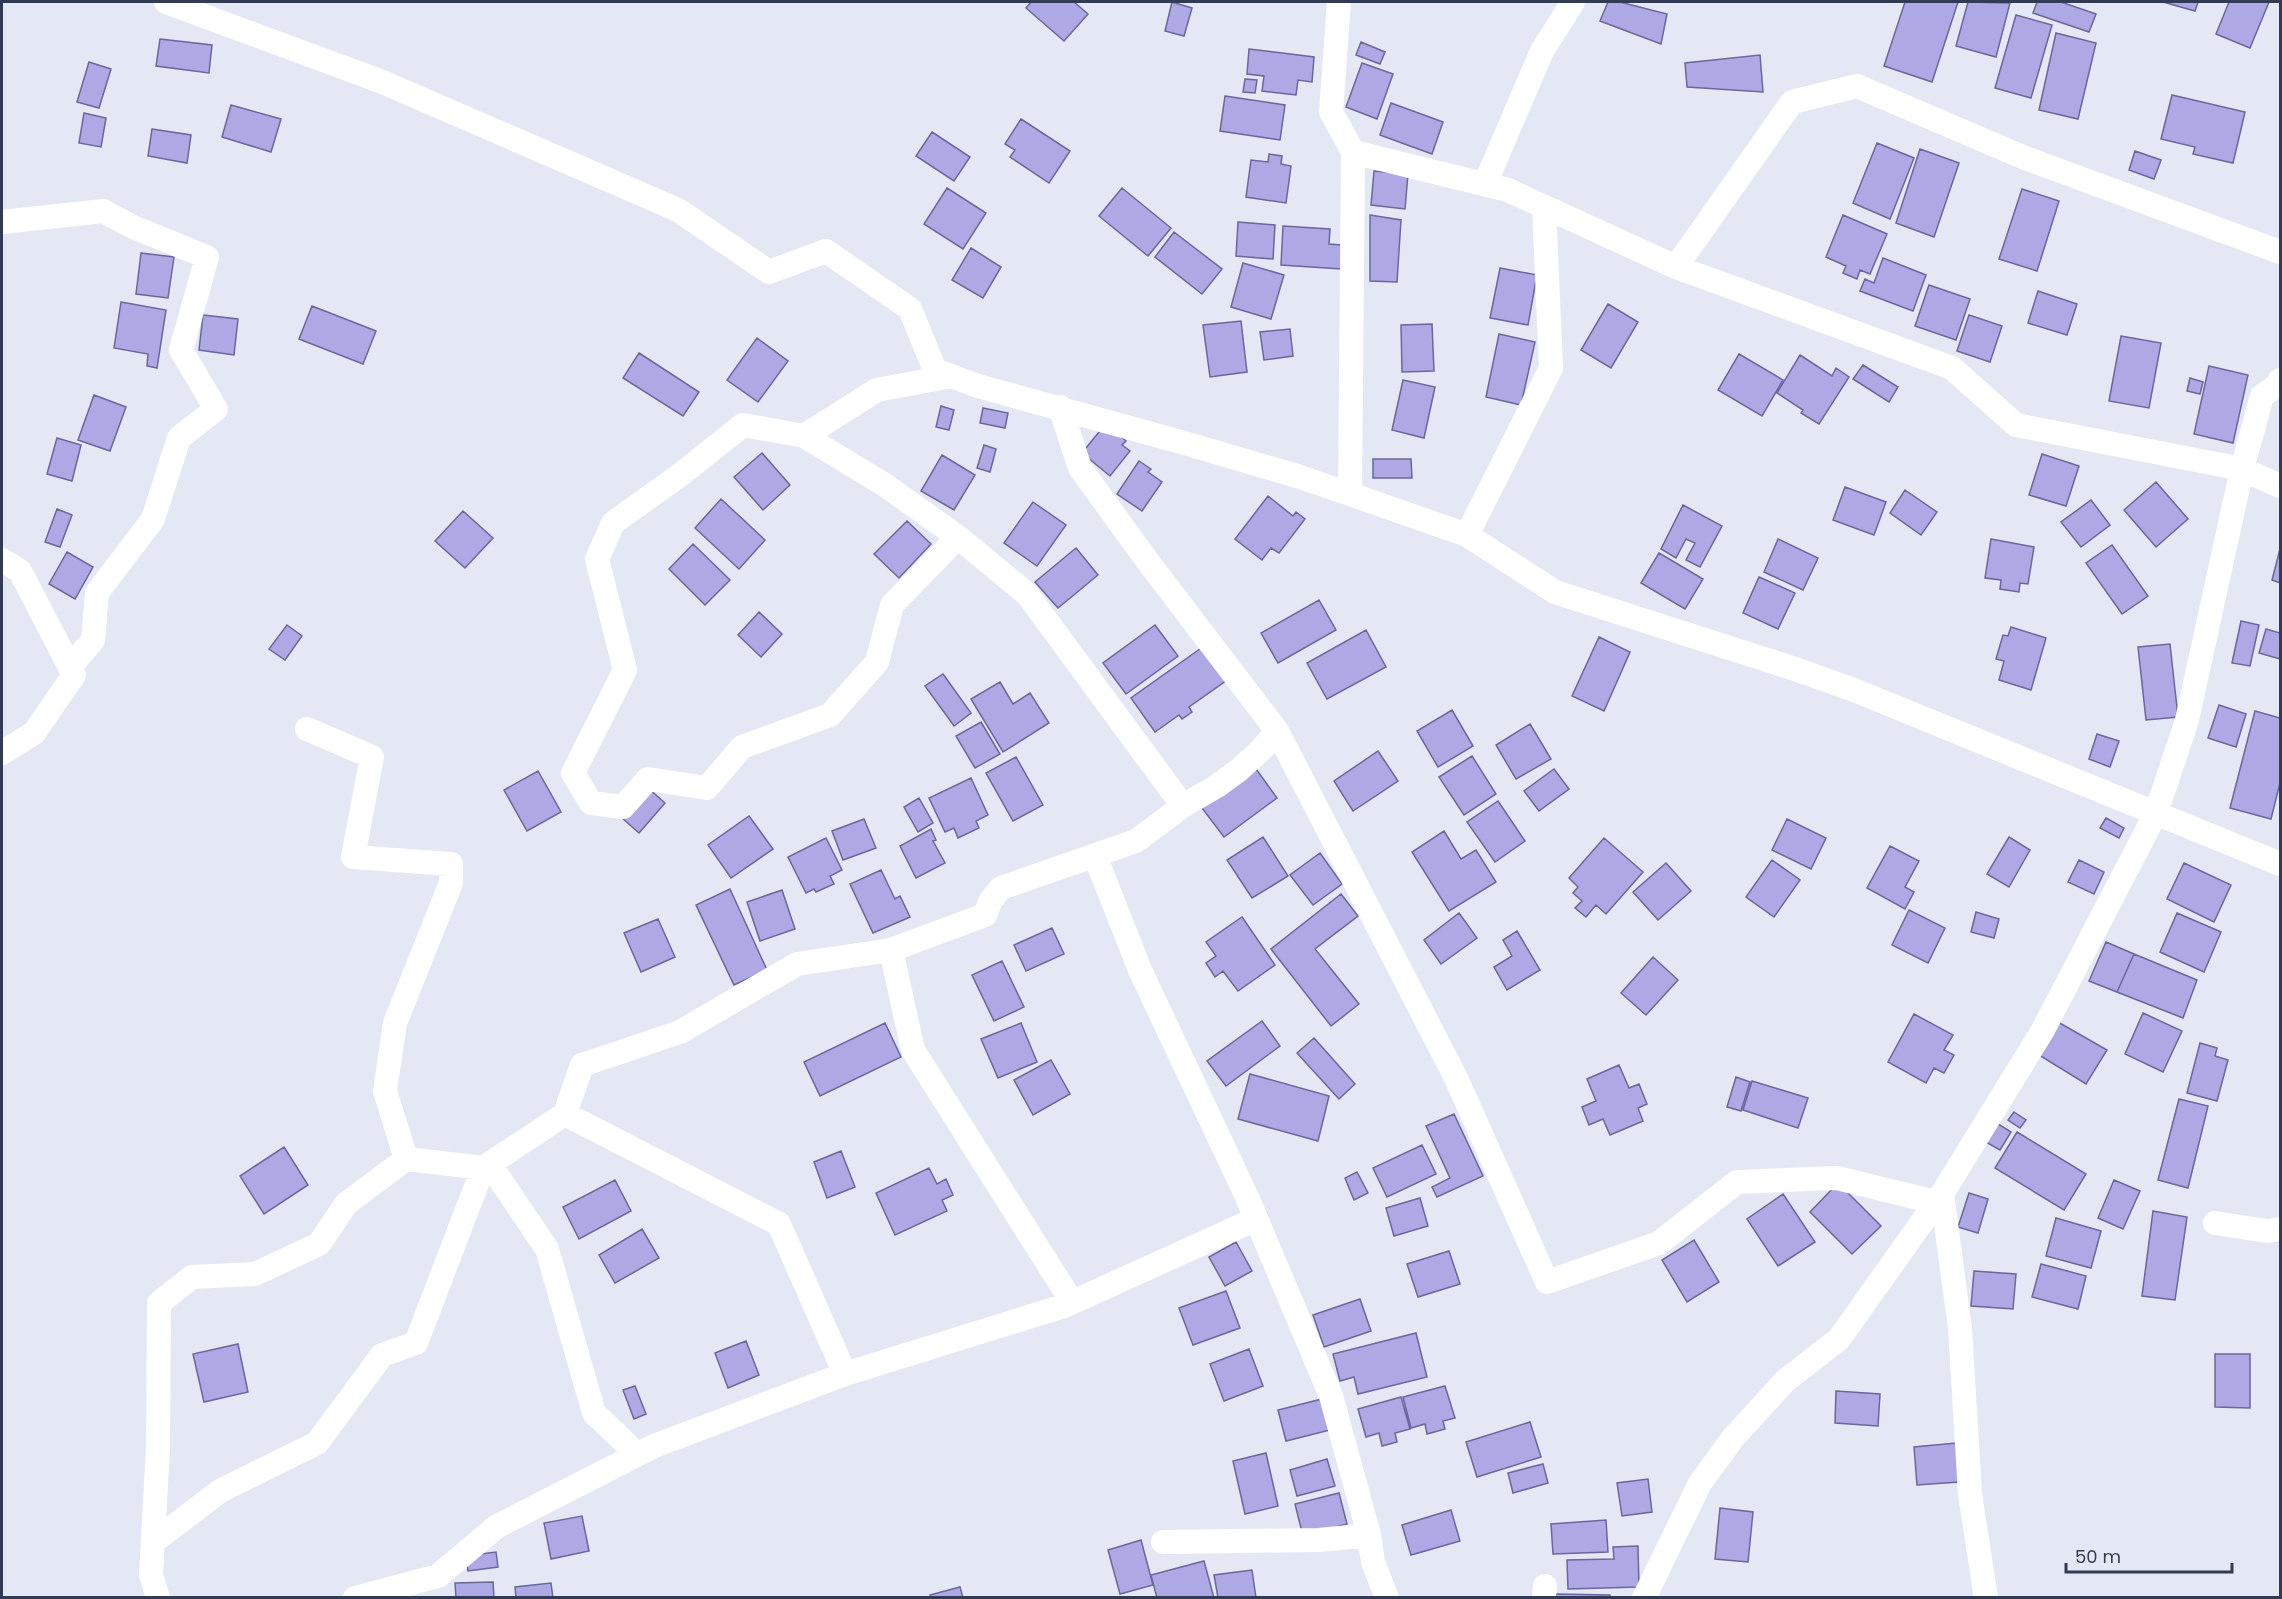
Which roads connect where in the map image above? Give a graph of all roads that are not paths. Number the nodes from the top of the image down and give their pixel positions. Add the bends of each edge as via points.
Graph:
1 (166, 2) edge
2 (1339, 2) edge
3 (1574, 2) edge
4 (1353, 152) junction
5 (1485, 184) junction
6 (1544, 207) junction
7 (2, 222) edge
8 (2280, 252) edge
9 (1676, 267) junction
10 (951, 376) junction
11 (2280, 380) edge
12 (1060, 407) junction
13 (804, 436) junction
14 (2242, 469) junction
15 (2280, 486) edge
16 (1350, 494) junction
17 (1467, 535) junction
18 (957, 537) junction
19 (2, 560) edge
20 (70, 667) junction
21 (307, 729) dead end
22 (1277, 731) junction
23 (2, 753) edge
24 (1183, 806) junction
25 (2156, 813) junction
26 (1095, 856) junction
27 (2280, 864) edge
28 (891, 950) junction
29 (565, 1114) junction
30 (406, 1159) junction
31 (483, 1168) junction
32 (1938, 1198) junction
33 (1256, 1219) junction
34 (2215, 1223) dead end
35 (2280, 1229) edge
36 (1072, 1302) junction
37 (845, 1374) junction
38 (637, 1454) junction
39 (1370, 1535) junction
40 (153, 1542) junction
41 (1163, 1542) dead end
42 (158, 1598) edge
43 (355, 1598) edge
44 (1387, 1598) edge
45 (1644, 1598) edge
46 (1986, 1598) edge

1 - 10 street via 380,81 678,210 769,272 826,251 909,309 935,370
2 - 4 street via 1331,112
3 - 5 street via 1542,51
4 - 5 street
4 - 16 street
5 - 6 street
6 - 9 street
6 - 17 street via 1551,368
7 - 20 street via 103,211 207,257 181,350 216,409 179,438 153,519 98,593 93,640
8 - 9 street via 2025,158 1857,86 1792,102
9 - 14 street via 1952,368 2016,425
10 - 12 street
10 - 13 street via 877,390
11 - 14 street via 2262,396
12 - 16 street
12 - 22 street via 1080,468
13 - 18 street via 885,485
13 - 18 street via 743,425 613,523 597,559 626,669 573,773 591,803 623,807 648,779 707,788 742,747 830,715 877,662 892,605
14 - 15 street
14 - 25 street via 2187,720
16 - 17 street
17 - 25 street via 1555,592 1815,676
18 - 24 street via 1027,594
19 - 20 street via 20,571
20 - 23 street via 74,675 34,733
21 - 30 street via 372,758 353,856 451,864 451,883 395,1023 385,1091
22 - 24 street via 1239,770
22 - 32 street via 1456,1078 1547,1282 1659,1243 1737,1182 1837,1178
24 - 26 street via 1136,841
25 - 27 street
25 - 32 street via 2043,1030
26 - 28 street via 1001,888 985,915
26 - 33 street via 1140,970
28 - 29 street via 796,964 680,1032 582,1065
28 - 36 street via 913,1050
29 - 31 street
29 - 37 street via 779,1224
30 - 31 street
30 - 40 street via 346,1204 319,1244 255,1274 192,1277 159,1303
31 - 38 street via 493,1169 547,1250 594,1413
31 - 40 street via 416,1343 382,1354 317,1443 220,1491
32 - 45 street via 1839,1339 1785,1381 1733,1438 1700,1483
32 - 46 street via 1960,1328 1970,1494
33 - 36 street
33 - 39 street via 1331,1396
34 - 35 street via 2267,1231
36 - 37 street
37 - 38 street
38 - 43 street via 496,1527 438,1576
39 - 41 street via 1319,1540
39 - 44 street via 1373,1562
40 - 42 street via 151,1575

